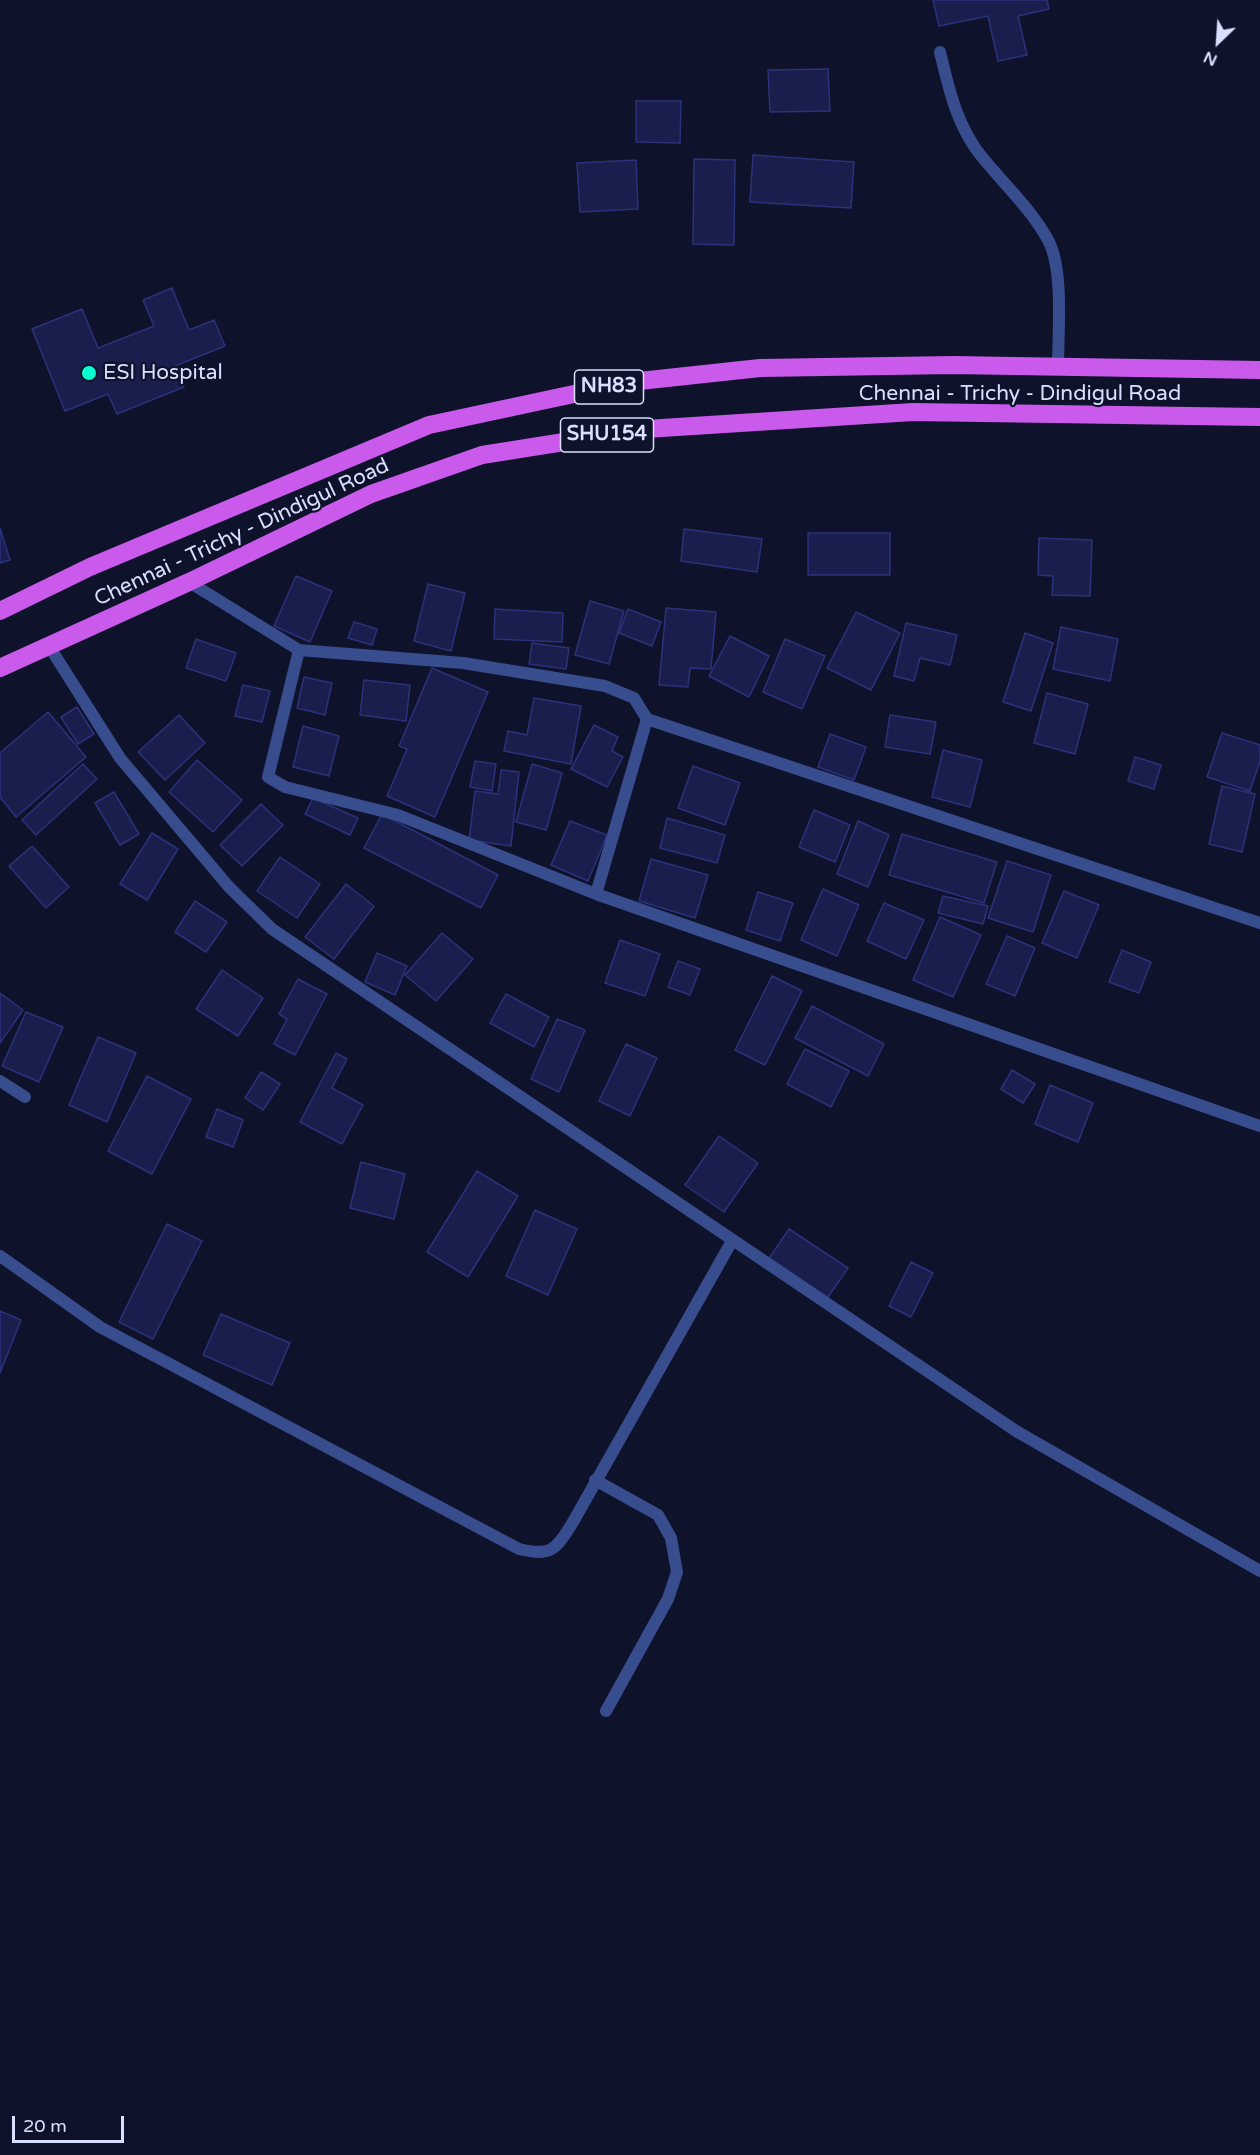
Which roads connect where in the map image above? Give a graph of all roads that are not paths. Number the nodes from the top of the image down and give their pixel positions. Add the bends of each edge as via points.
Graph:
1 (940, 52) dead end
2 (1058, 367) junction
3 (1260, 370) edge
4 (1260, 417) edge
5 (189, 582) junction
6 (0, 611) edge
7 (49, 646) junction
8 (299, 650) junction
9 (0, 668) edge
10 (647, 719) junction
11 (596, 894) junction
12 (1260, 922) edge
13 (0, 1081) edge
14 (25, 1097) dead end
15 (1260, 1126) edge
16 (732, 1241) junction
17 (0, 1256) edge
18 (595, 1480) junction
19 (1260, 1571) edge
20 (606, 1710) dead end

1 - 2 street via 953,106 980,155 1049,241 1058,282
2 - 3 highway, Chennai - Trichy - Dindigul Road / NH83
2 - 6 highway, Chennai - Trichy - Dindigul Road / NH83 via 760,368 630,382 429,425 90,567
4 - 5 highway, Chennai - Trichy - Dindigul Road / SHU154 via 913,412 634,430 482,455 371,494
5 - 7 highway, Chennai - Trichy - Dindigul Road / SHU154
5 - 8 street
7 - 9 highway, Chennai - Trichy - Dindigul Road / SHU154
7 - 16 street via 120,758 221,878 272,929
8 - 10 street via 463,663 605,686 634,698
8 - 11 street via 268,777 285,788 398,815
10 - 11 street
10 - 12 street
11 - 15 street
13 - 14 street
16 - 18 street
16 - 19 street via 1016,1431
17 - 18 street via 100,1328 519,1550 539,1554 556,1548
18 - 20 street via 658,1515 671,1538 677,1572 668,1599

